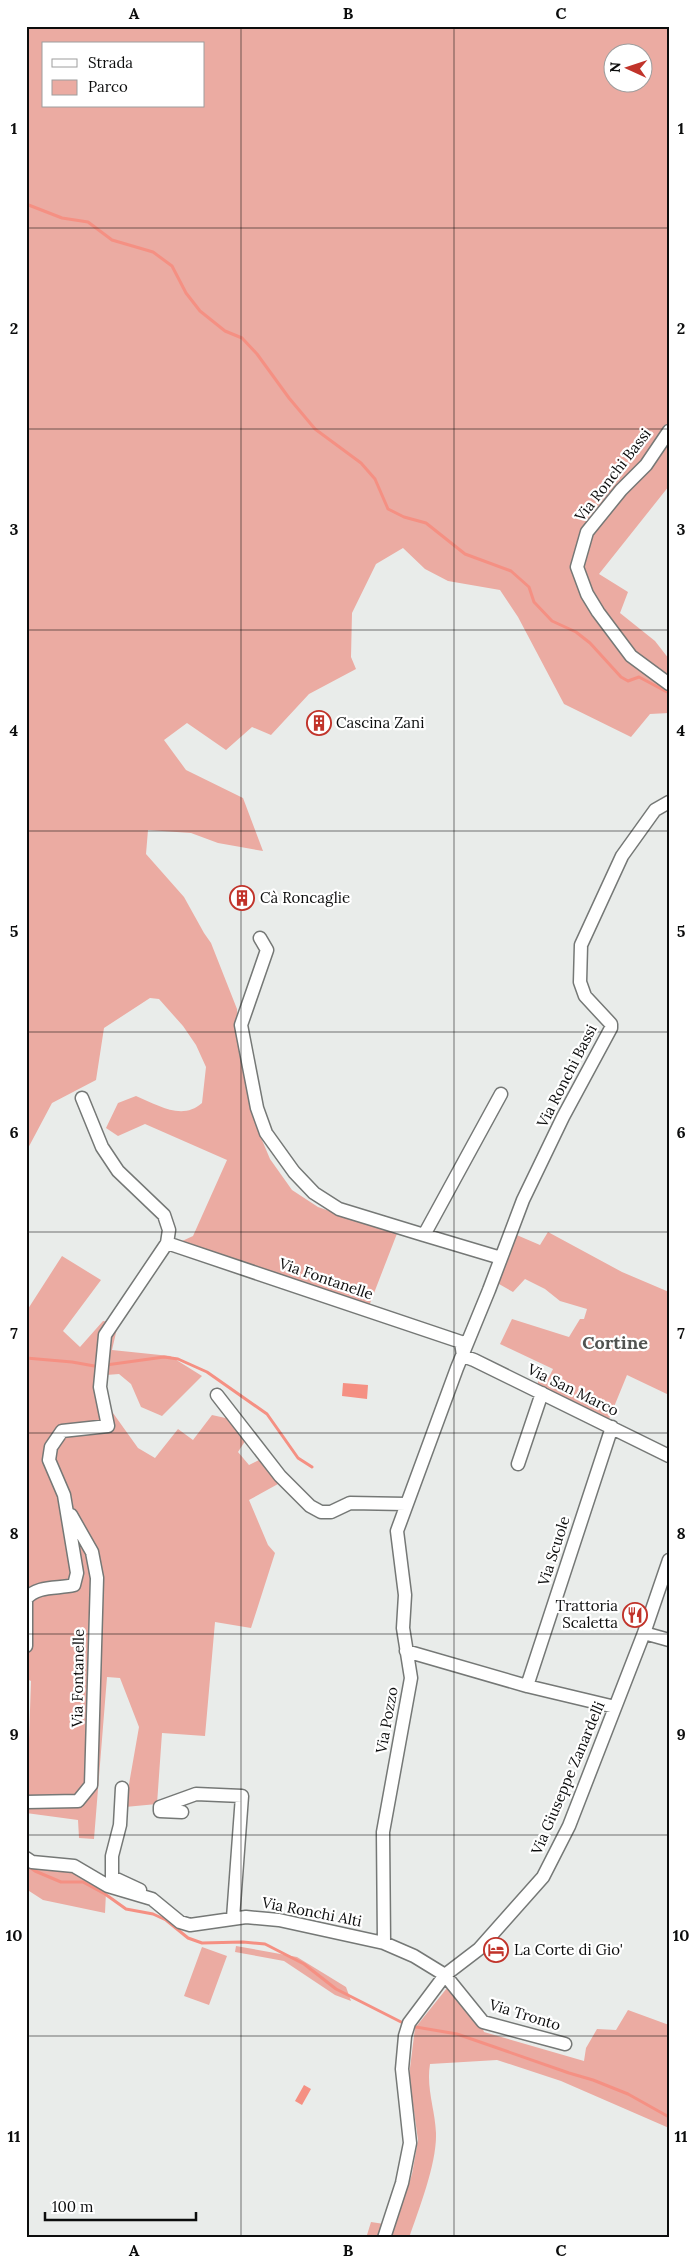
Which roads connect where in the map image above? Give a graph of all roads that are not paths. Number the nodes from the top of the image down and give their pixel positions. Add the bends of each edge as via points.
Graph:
1 (669, 431) edge
2 (669, 684) edge
3 (669, 802) edge
4 (260, 938) dead end
5 (501, 1094) dead end
6 (82, 1098) dead end
7 (424, 1234) junction
8 (167, 1243) junction
9 (501, 1258) junction
10 (463, 1356) junction
11 (542, 1393) junction
12 (217, 1395) dead end
13 (612, 1427) junction
14 (669, 1456) edge
15 (518, 1464) dead end
16 (406, 1504) junction
17 (66, 1506) junction
18 (669, 1560) edge
19 (644, 1633) junction
20 (669, 1640) edge
21 (26, 1646) edge
22 (406, 1651) junction
23 (527, 1686) junction
24 (616, 1707) junction
25 (122, 1788) dead end
26 (26, 1802) edge
27 (182, 1812) dead end
28 (26, 1858) edge
29 (152, 1899) junction
30 (233, 1918) junction
31 (384, 1943) junction
32 (445, 1975) junction
33 (565, 2044) dead end
34 (384, 2238) edge

1 - 2 street, Via Ronchi Bassi via 646,464 587,532 577,567 587,594 630,656
3 - 9 street, Via Ronchi Bassi via 655,810 622,856 581,944 580,982 585,996 611,1024 611,1028 523,1200
4 - 7 street via 267,950 241,1025 257,1108 266,1133 314,1193 339,1209
5 - 7 street
6 - 8 street via 102,1146 118,1171 164,1215 169,1230
7 - 9 street
8 - 10 street, Via Fontanelle via 461,1342
8 - 17 street, Via Fontanelle via 105,1335 100,1386 108,1426 62,1431 51,1447 49,1460
9 - 10 street, Via Ronchi Bassi
10 - 11 street, Via San Marco
10 - 16 street, Via Pozzo
11 - 13 street, Via San Marco
11 - 15 street
12 - 16 street via 280,1476 310,1506 321,1512 331,1512 350,1503
13 - 14 street, Via San Marco
13 - 23 street, Via Scuole
16 - 22 street, Via Pozzo via 397,1531 405,1595 403,1628
17 - 21 street, Via Fontanelle via 77,1573 74,1584 60,1589 40,1589 26,1599
17 - 26 street, Via Fontanelle via 92,1552 97,1578 91,1785 78,1801
18 - 19 street, Via Giuseppe Zanardelli
19 - 20 street
19 - 24 street, Via Giuseppe Zanardelli
22 - 23 street
22 - 31 street, Via Pozzo via 411,1678 383,1832
23 - 24 street
24 - 32 street, Via Giuseppe Zanardelli via 569,1826 543,1877 479,1949
25 - 29 street via 112,1877 147,1893
27 - 30 street via 160,1812 160,1807 196,1794 242,1796
28 - 29 street, Via Ronchi Alti via 32,1862 74,1866 108,1886
29 - 30 street, Via Ronchi Alti via 180,1922 190,1925
30 - 31 street, Via Ronchi Alti via 279,1920
31 - 32 street, Via Tronto
32 - 33 street, Via Tronto via 484,2022
32 - 34 street, Via Giuseppe Zanardelli via 412,2018 406,2033 402,2069 410,2143 402,2183

